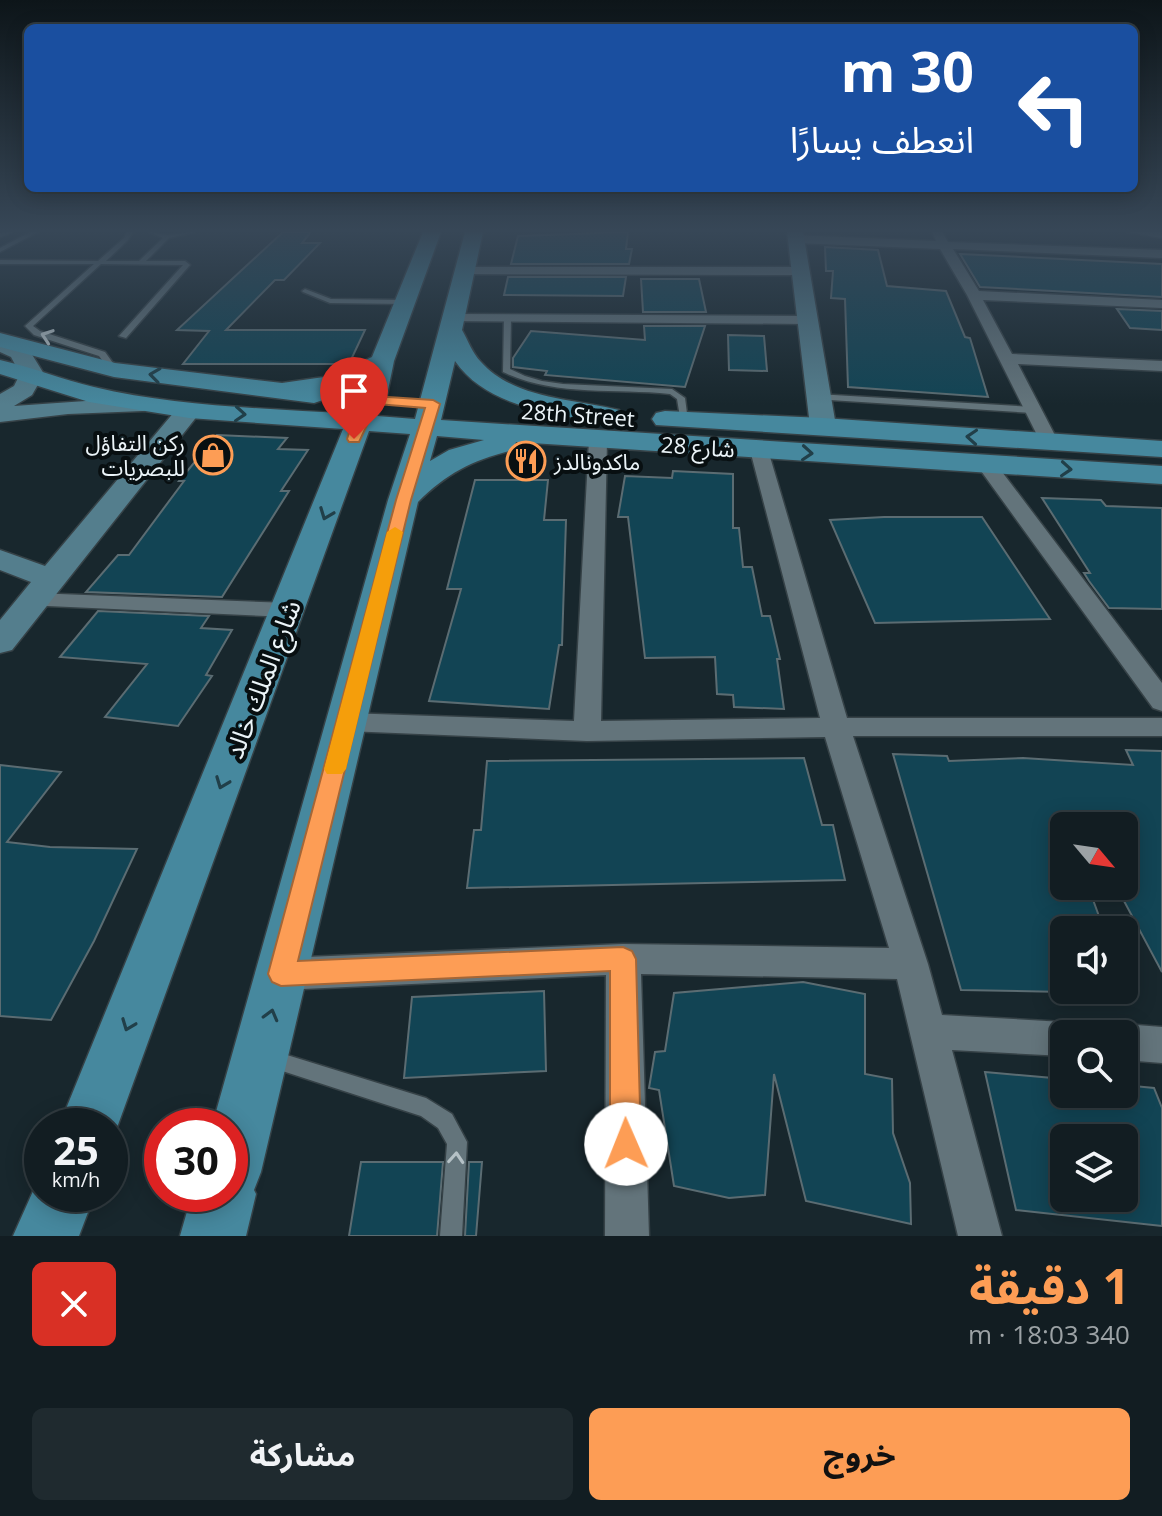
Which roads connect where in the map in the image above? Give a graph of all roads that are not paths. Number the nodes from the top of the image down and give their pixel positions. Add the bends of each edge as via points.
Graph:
1 (69, 290) edge
2 (165, 290) edge
3 (410, 290) edge
4 (461, 290) edge
5 (803, 290) edge
6 (971, 290) edge
7 (305, 291) dead end
8 (974, 295) junction
9 (405, 302) junction
10 (1162, 304) edge
11 (507, 318) junction
12 (807, 320) junction
13 (453, 324) junction
14 (123, 336) dead end
15 (0, 342) edge
16 (1007, 359) junction
17 (382, 361) junction
18 (1162, 366) edge
19 (0, 367) edge
20 (114, 370) junction
21 (32, 374) junction
22 (271, 391) junction
23 (817, 397) junction
24 (0, 404) edge
25 (143, 404) junction
26 (189, 410) junction
27 (1033, 410) junction
28 (0, 415) edge
29 (428, 416) junction
30 (684, 421) junction
31 (360, 426) junction
32 (823, 426) junction
33 (596, 431) junction
34 (1050, 443) junction
35 (1162, 449) edge
36 (759, 450) junction
37 (986, 464) junction
38 (1162, 475) edge
39 (403, 500) junction
40 (0, 559) edge
41 (43, 589) junction
42 (289, 610) junction
43 (0, 642) edge
44 (1162, 702) edge
45 (347, 722) junction
46 (836, 727) junction
47 (1162, 727) edge
48 (587, 731) junction
49 (623, 959) junction
50 (911, 964) junction
51 (281, 974) junction
52 (928, 1031) junction
53 (1050, 1038) edge
54 (1138, 1043) edge
55 (1162, 1045) edge
56 (260, 1056) junction
57 (96, 1108) edge
58 (247, 1108) edge
59 (56, 1212) edge
60 (219, 1212) edge
61 (46, 1236) edge
62 (213, 1236) edge
63 (451, 1236) edge
64 (627, 1236) edge
65 (980, 1236) edge

20 -> 1 lane via 102,354 29,326
2 - 14 lane
3 - 9 main road, شارع الملك خالد
4 - 13 main road
5 - 12 street
6 - 8 street
7 - 9 lane via 330,301
8 - 10 street
8 - 16 street
9 - 17 main road, شارع الملك خالد
11 - 12 street
11 - 13 street
11 - 30 lane via 506,370 515,376 542,384 672,392 681,398
12 - 23 street
13 - 29 main road
13 - 33 main road via 460,349 476,372
15 - 20 main road
15 - 21 street via 20,353
16 - 18 street
16 - 27 street
17 - 22 main road via 334,384
17 - 31 main road, شارع الملك خالد
19 - 21 main road, شارع 28
22 -> 20 main road
21 - 24 street via 24,390
21 - 25 main road, شارع 28 via 89,394
22 - 31 main road
23 - 27 lane
23 - 32 street
25 - 26 main road, شارع 28
25 - 28 street
26 -> 31 main road, شارع 28
26 - 41 street
27 - 34 street
29 - 31 main road, شارع 28
29 - 33 main road, شارع 28
29 - 33 main road, 28th Street
29 - 39 main road
30 - 32 main road, 28th Street
30 - 33 main road, 28th Street
31 -> 42 main road, شارع الملك خالد
34 -> 32 main road, 28th Street
33 - 36 main road, شارع 28
33 - 39 main road via 464,452 433,470
33 - 48 street
34 - 35 main road, 28th Street
36 -> 37 main road, شارع 28
36 - 46 street
37 -> 38 main road, شارع 28
37 - 44 street
39 - 45 main road
40 - 41 street
41 - 42 street
41 - 43 street
42 -> 57 main road, شارع الملك خالد
45 - 48 street
45 - 51 main road
46 - 47 street
46 - 48 street
46 - 50 street
49 - 50 street
49 - 51 street
49 - 64 street
50 - 52 street
56 -> 51 main road
52 - 53 street
52 - 65 street
54 - 55 street
56 - 58 main road
63 -> 56 lane via 457,1142 445,1121 426,1108
59 - 61 main road
60 - 62 main road

